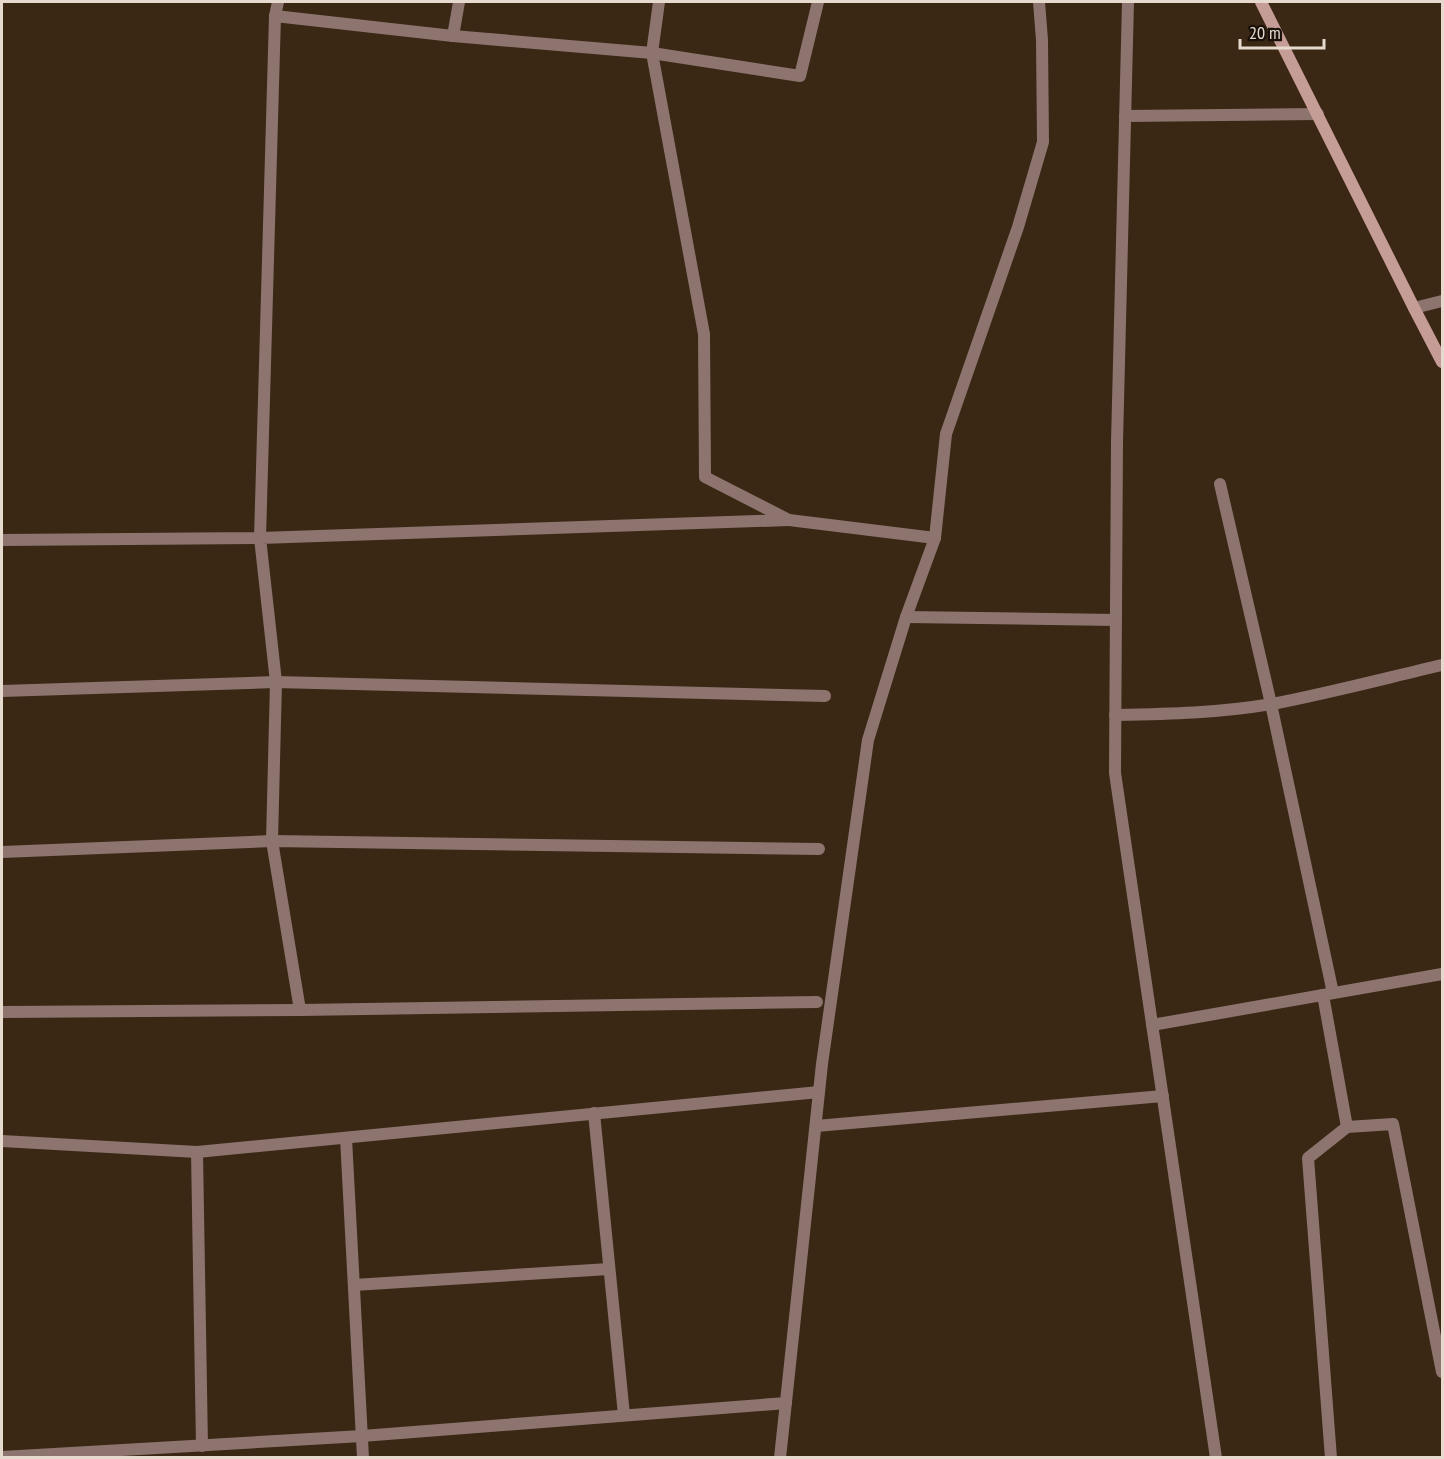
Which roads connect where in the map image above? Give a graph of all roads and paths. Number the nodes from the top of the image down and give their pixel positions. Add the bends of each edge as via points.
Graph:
1 (278, 2) edge
2 (459, 2) edge
3 (659, 2) edge
4 (818, 2) edge
5 (1039, 2) edge
6 (1128, 2) edge
7 (1261, 2) edge
8 (275, 16) junction
9 (453, 36) junction
10 (652, 53) junction
11 (1318, 114) junction
12 (1125, 116) junction
13 (1443, 301) edge
14 (1414, 308) junction
15 (1443, 362) edge
16 (1220, 484) dead end
17 (789, 520) junction
18 (935, 537) junction
19 (260, 538) junction
20 (2, 540) edge
21 (906, 617) junction
22 (1116, 620) junction
23 (1443, 665) edge
24 (276, 682) junction
25 (2, 691) edge
26 (825, 696) dead end
27 (1271, 704) junction
28 (1115, 715) junction
29 (272, 841) junction
30 (819, 849) dead end
31 (2, 852) edge
32 (1443, 974) edge
33 (1328, 994) junction
34 (817, 1002) dead end
35 (300, 1010) junction
36 (2, 1012) edge
37 (1152, 1025) junction
38 (819, 1092) junction
39 (1162, 1096) junction
40 (594, 1113) junction
41 (816, 1126) junction
42 (1347, 1127) junction
43 (346, 1138) junction
44 (2, 1141) edge
45 (197, 1152) junction
46 (609, 1269) junction
47 (354, 1285) junction
48 (1443, 1372) edge
49 (786, 1402) junction
50 (624, 1415) junction
51 (362, 1436) junction
52 (202, 1446) junction
53 (60, 1456) edge
54 (2, 1457) edge
55 (363, 1458) edge
56 (780, 1458) edge
57 (1215, 1458) edge
58 (1331, 1458) edge

1 - 8 street
2 - 9 street
3 - 10 street
4 - 10 street via 800,76
5 - 18 street via 1043,142 1018,227 946,434
6 - 12 street
7 - 11 street
8 - 9 street
8 - 19 street
9 - 10 street
10 - 17 street via 704,334 705,477
11 - 12 street
11 - 14 street
12 - 22 street
13 - 14 street
14 - 15 street
16 - 27 street
17 - 18 street
17 - 19 street
18 - 21 street
19 - 20 street
19 - 24 street
21 - 22 street
21 - 38 street via 868,740
22 - 28 street
23 - 27 street
24 - 25 street
24 - 26 street
24 - 29 street
27 - 28 street via 1181,714
27 - 33 street
28 - 37 street via 1115,773
29 - 30 street
29 - 31 street
29 - 35 street
32 - 33 street
33 - 37 street
33 - 42 street
34 - 35 street
35 - 36 street
37 - 39 street
38 - 40 street
38 - 41 street
39 - 41 street
39 - 57 street
40 - 43 street
40 - 46 street
41 - 49 street
42 - 48 street via 1394,1124
42 - 58 street via 1308,1158
43 - 45 street
43 - 47 street
44 - 45 street
45 - 52 street
46 - 47 street
46 - 50 street
47 - 51 street
49 - 50 street
49 - 56 street
50 - 51 street
51 - 52 street
51 - 55 street
52 - 53 street
53 - 54 street

